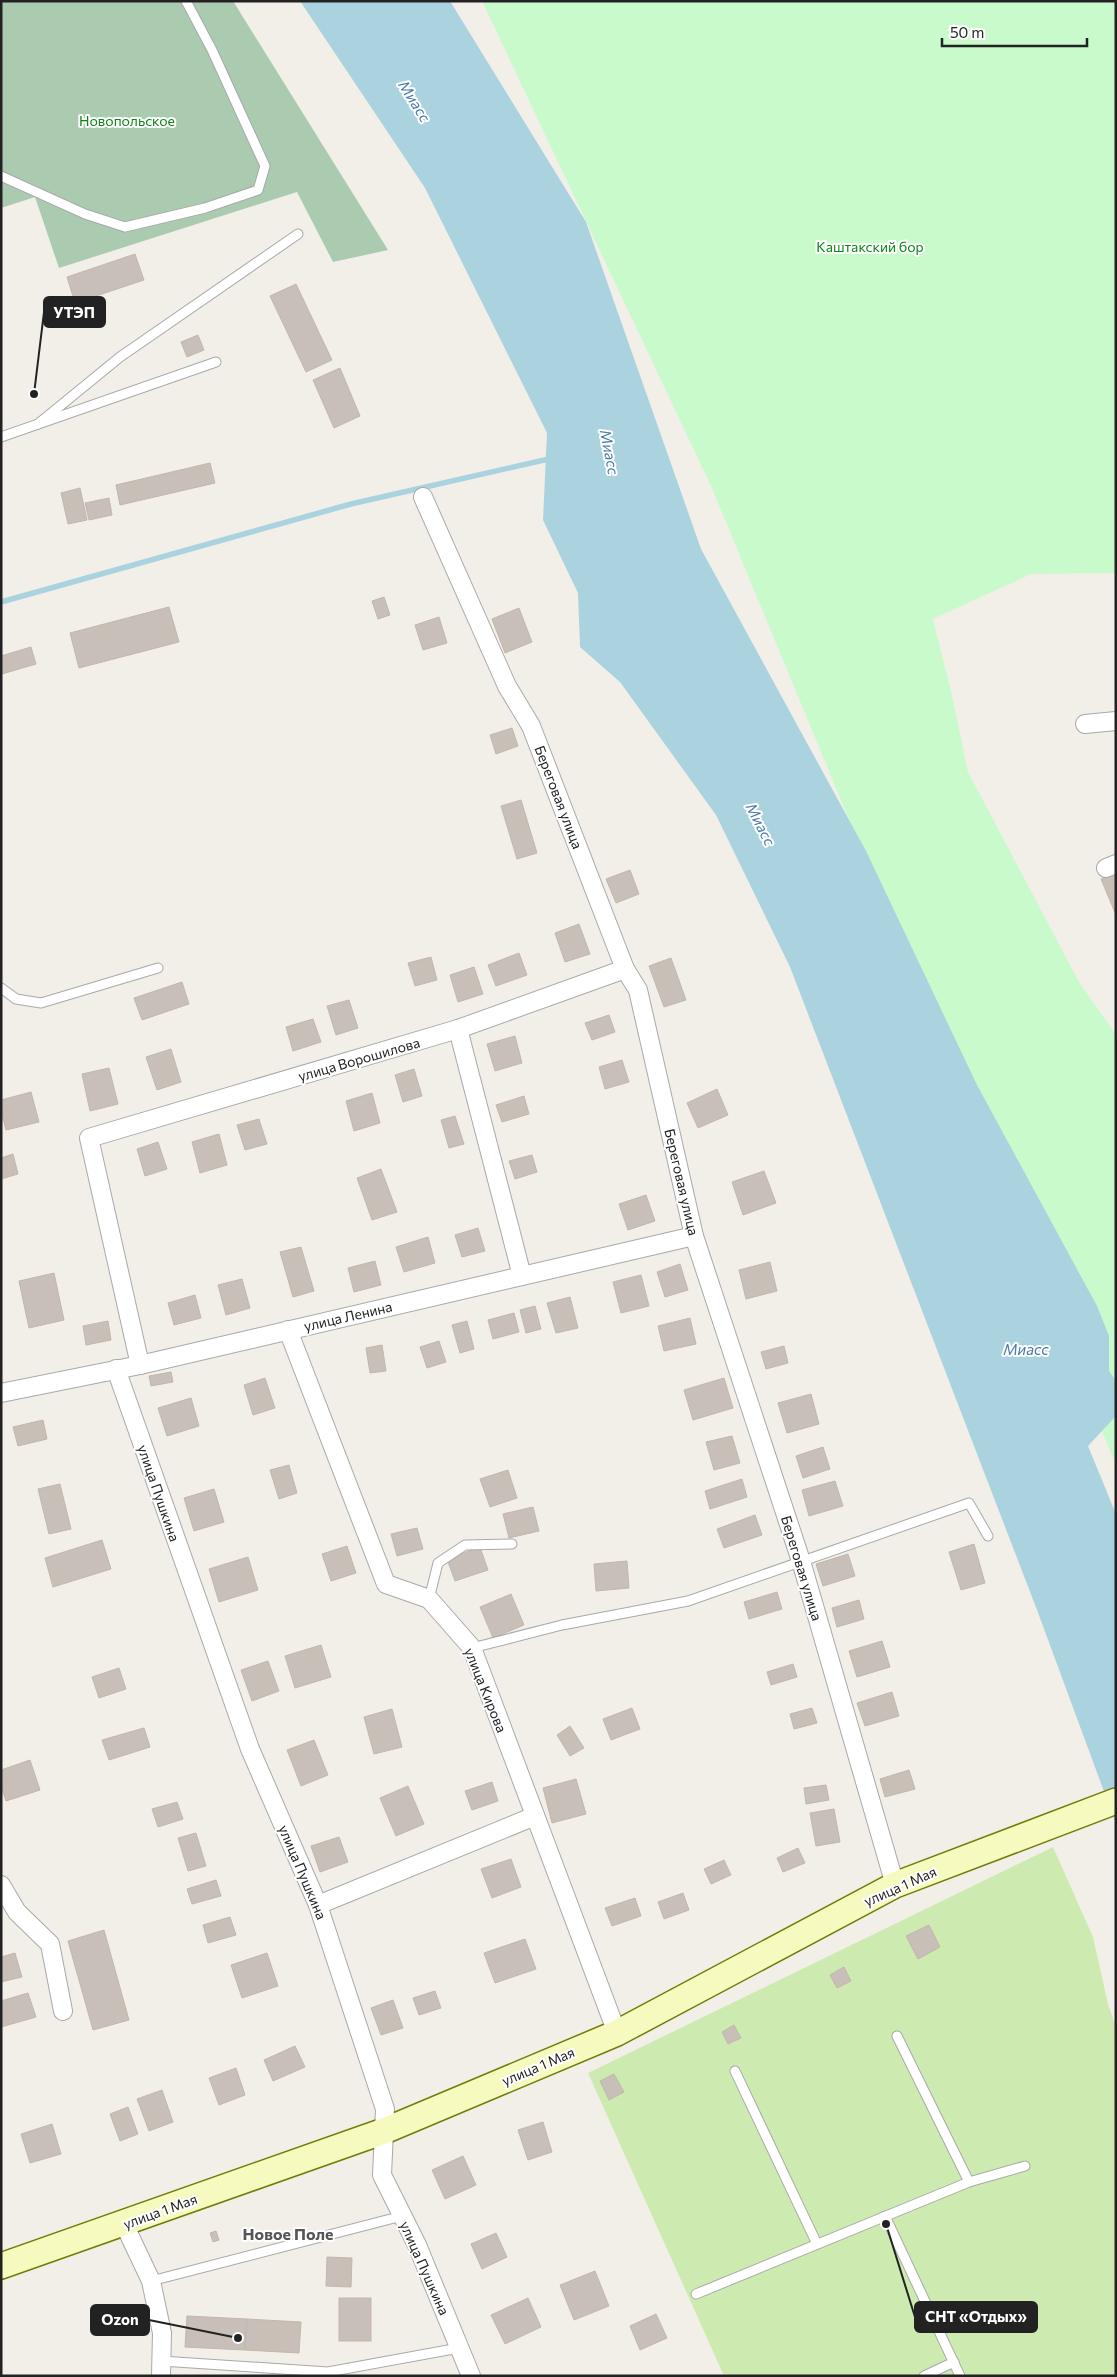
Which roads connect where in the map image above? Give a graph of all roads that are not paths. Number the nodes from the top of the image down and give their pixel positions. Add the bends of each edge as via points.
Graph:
1 (186, 1) edge
2 (1, 176) edge
3 (298, 234) dead end
4 (216, 362) dead end
5 (38, 424) junction
6 (1, 437) edge
7 (423, 497) dead end
8 (1116, 721) edge
9 (1085, 724) dead end
10 (158, 968) dead end
11 (626, 969) junction
12 (1, 988) edge
13 (458, 1029) junction
14 (694, 1236) junction
15 (522, 1276) junction
16 (288, 1330) junction
17 (140, 1365) junction
18 (116, 1369) junction
19 (1, 1393) edge
20 (988, 1536) dead end
21 (512, 1544) dead end
22 (801, 1561) junction
23 (429, 1599) junction
24 (472, 1648) junction
25 (1116, 1801) edge
26 (535, 1816) junction
27 (1, 1885) edge
28 (894, 1886) junction
29 (318, 1905) junction
30 (63, 2012) dead end
31 (616, 2033) junction
32 (897, 2036) dead end
33 (735, 2071) dead end
34 (384, 2131) junction
35 (1025, 2166) dead end
36 (969, 2182) junction
37 (402, 2216) junction
38 (885, 2216) junction
39 (124, 2224) junction
40 (817, 2244) junction
41 (1, 2266) edge
42 (151, 2281) junction
43 (696, 2294) dead end
44 (460, 2348) junction
45 (954, 2362) junction
46 (161, 2368) edge
47 (471, 2376) edge
48 (924, 2376) edge
49 (960, 2376) edge

1 - 2 lane via 265,166 258,190 205,208 125,227 86,214
3 - 5 lane via 120,357
4 - 5 lane
5 - 6 lane
7 - 11 street, Береговая улица via 507,686 531,726
8 - 9 street
10 - 12 lane via 41,1003 16,999
11 - 13 street, улица Ворошилова
11 - 14 street, Береговая улица via 638,990
13 - 15 street
13 - 17 street, улица Ворошилова via 89,1138
14 - 15 street, улица Ленина
14 - 22 street, Береговая улица
15 - 16 street, улица Ленина
16 - 17 street, улица Ленина
16 - 23 street, улица Кирова via 386,1584
17 - 18 street, улица Ленина
18 - 19 street, улица Ленина
18 - 29 street, улица Пушкина via 250,1749
20 - 22 lane via 969,1504
21 - 23 lane via 465,1545 438,1563
22 - 24 lane via 688,1601 562,1625
22 - 28 street, Береговая улица
23 - 24 street, улица Кирова
24 - 26 street, улица Кирова
25 - 28 main road, улица 1 Мая
26 - 29 street
26 - 31 street, улица Кирова
27 - 30 street via 17,1912 50,1944
28 - 31 main road, улица 1 Мая
29 - 34 street, улица Пушкина via 385,2109
31 - 34 main road, улица 1 Мая
32 - 36 lane
33 - 40 lane
34 - 37 street, улица Пушкина via 382,2175
34 - 39 main road, улица 1 Мая
35 - 36 lane
36 - 38 lane
37 - 42 lane
37 - 44 street, улица Пушкина
38 - 40 lane
38 - 45 lane
39 - 41 main road, улица 1 Мая
39 - 42 street
40 - 43 lane
42 - 46 street via 162,2333
44 - 46 lane via 328,2372
44 - 47 street, улица Пушкина
45 - 48 lane
45 - 49 lane

